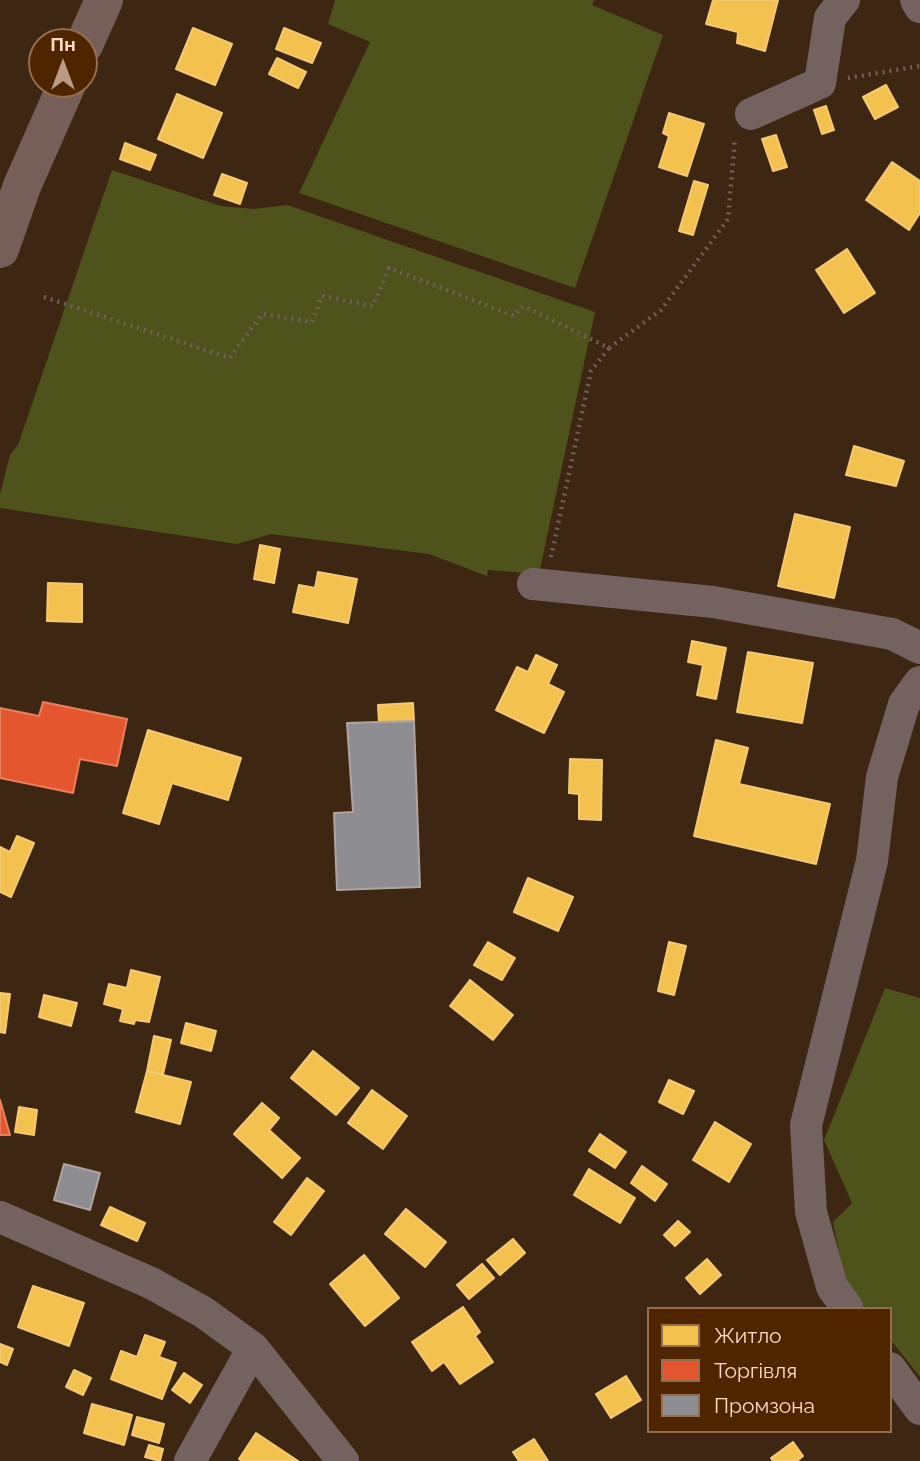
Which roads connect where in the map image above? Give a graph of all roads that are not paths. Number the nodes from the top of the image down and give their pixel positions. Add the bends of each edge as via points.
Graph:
1 (104, 0) edge
2 (844, 0) edge
3 (916, 0) edge
4 (920, 7) edge
5 (92, 28) edge
6 (61, 98) edge
7 (751, 114) road end
8 (0, 249) edge
9 (539, 584) road end
10 (920, 648) edge
11 (920, 682) edge
12 (0, 1217) edge
13 (847, 1307) edge
14 (253, 1348) junction
15 (892, 1371) edge
16 (920, 1409) edge
17 (190, 1461) edge
18 (343, 1461) edge

1 - 5 main road
2 - 7 street via 830,18 820,83
3 - 4 street
6 - 8 main road
9 - 10 street via 713,602 892,634
11 - 13 street via 904,704 882,777 872,861 806,1125 811,1212 832,1287
12 - 14 street via 151,1283 204,1312
14 - 17 street
14 - 18 street
15 - 16 street

